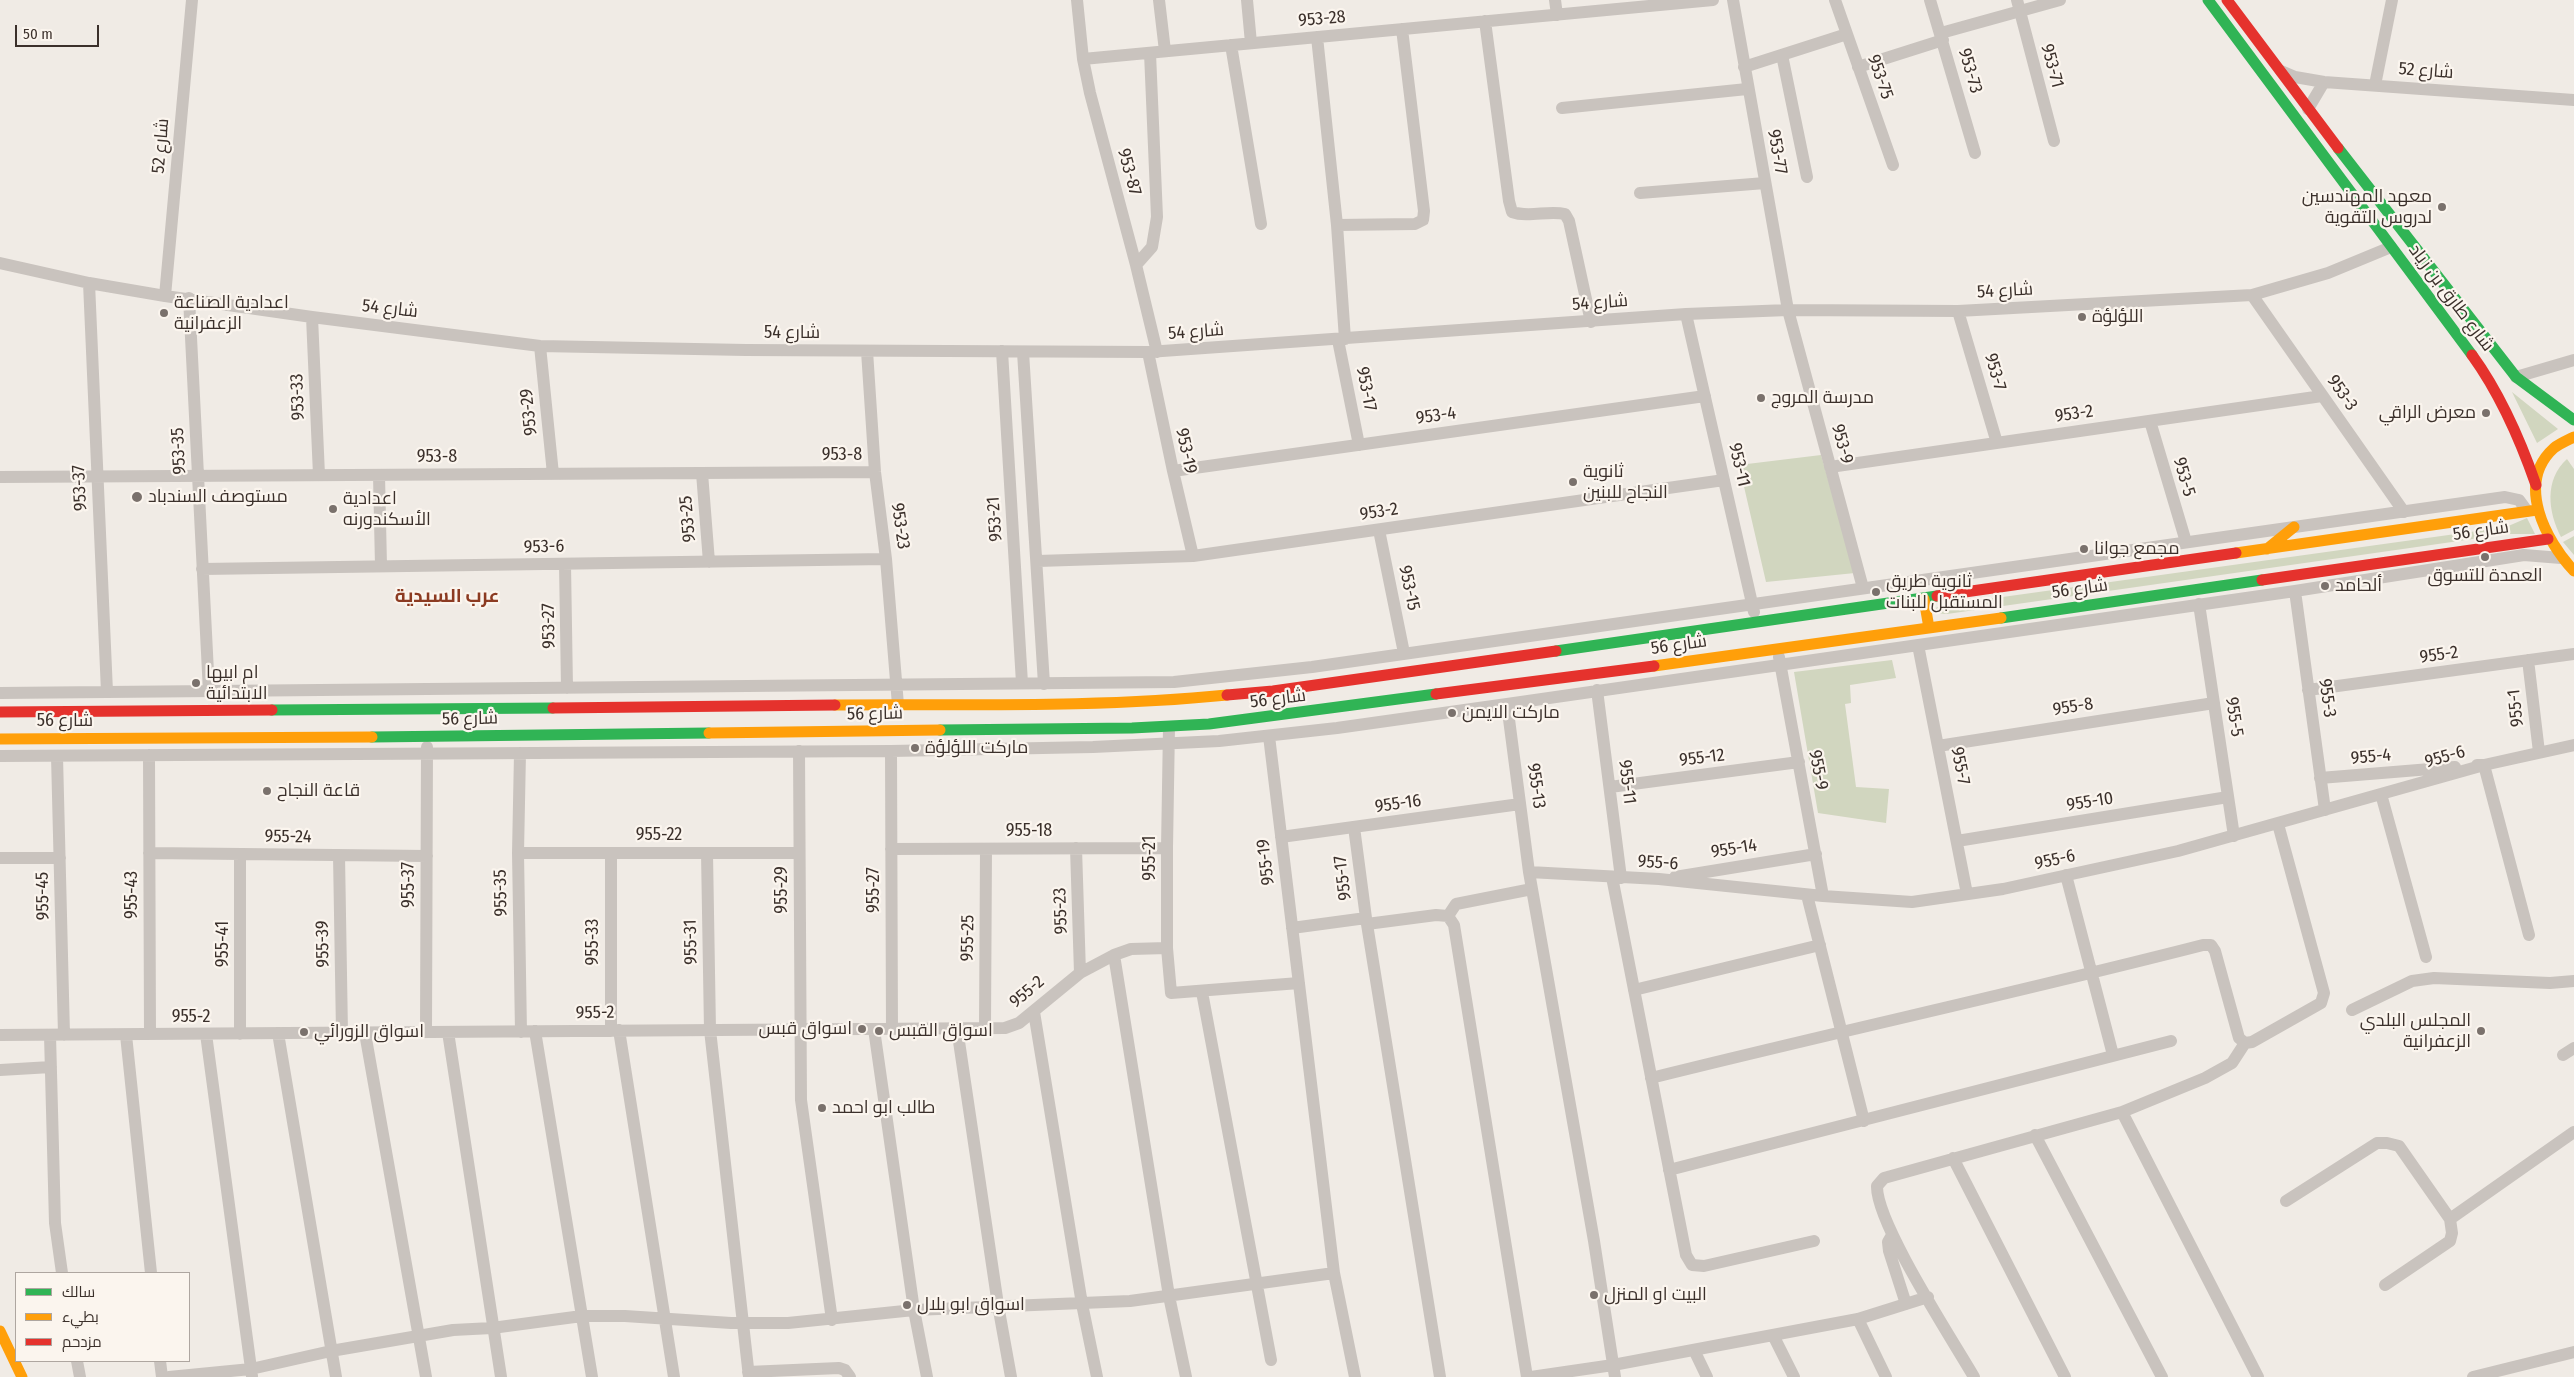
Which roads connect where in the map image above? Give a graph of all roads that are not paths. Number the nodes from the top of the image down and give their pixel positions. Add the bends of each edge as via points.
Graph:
1 (192, 0) edge
2 (1077, 0) edge
3 (1160, 0) edge
4 (1247, 0) edge
5 (1555, 0) edge
6 (1713, 0) edge
7 (1733, 0) edge
8 (1835, 0) edge
9 (1930, 0) edge
10 (2060, 0) edge
11 (2208, 0) edge
12 (2227, 0) edge
13 (2392, 0) edge
14 (1637, 4) edge
15 (2018, 5) edge
16 (1557, 14) junction
17 (1485, 21) junction
18 (1402, 29) junction
19 (1847, 34) junction
20 (1317, 37) junction
21 (1942, 37) junction
22 (1251, 43) junction
23 (1231, 45) junction
24 (1165, 51) junction
25 (1150, 53) junction
26 (1782, 55) junction
27 (1083, 59) junction
28 (1744, 67) junction
29 (1858, 67) junction
30 (2277, 70) junction
31 (2324, 82) junction
32 (2375, 85) junction
33 (1748, 89) junction
34 (2574, 100) edge
35 (1562, 108) dead end
36 (2308, 109) junction
37 (2054, 141) dead end
38 (1976, 153) dead end
39 (1893, 165) dead end
40 (1807, 177) dead end
41 (1765, 183) junction
42 (1640, 193) dead end
43 (1260, 224) dead end
44 (1337, 226) junction
45 (2391, 247) junction
46 (0, 263) edge
47 (1136, 265) junction
48 (89, 283) junction
49 (2252, 295) junction
50 (165, 296) junction
51 (189, 298) junction
52 (1788, 310) junction
53 (1958, 311) junction
54 (1686, 314) junction
55 (312, 317) junction
56 (1591, 322) junction
57 (1342, 339) junction
58 (540, 346) junction
59 (867, 351) junction
60 (1002, 351) junction
61 (1024, 352) junction
62 (1152, 352) junction
63 (2574, 360) edge
64 (2516, 377) junction
65 (1705, 396) junction
66 (2322, 396) junction
67 (2150, 420) junction
68 (2574, 420) edge
69 (2574, 437) edge
70 (1997, 443) junction
71 (1359, 445) junction
72 (1830, 467) junction
73 (1172, 471) junction
74 (875, 472) junction
75 (702, 473) junction
76 (553, 474) junction
77 (319, 475) junction
78 (379, 475) junction
79 (0, 476) edge
80 (97, 476) junction
81 (198, 476) junction
82 (1724, 480) junction
83 (2536, 485) junction
84 (2532, 511) junction
85 (2404, 512) junction
86 (2294, 527) junction
87 (1379, 530) junction
88 (2548, 539) junction
89 (2186, 542) junction
90 (2266, 549) junction
91 (1193, 556) junction
92 (2561, 558) junction
93 (886, 559) junction
94 (1038, 561) junction
95 (709, 562) junction
96 (565, 564) junction
97 (381, 566) junction
98 (202, 569) junction
99 (2574, 571) edge
100 (1863, 588) junction
101 (2295, 591) junction
102 (1924, 599) junction
103 (1752, 603) junction
104 (2199, 604) junction
105 (1757, 623) junction
106 (1731, 627) junction
107 (1929, 628) junction
108 (1708, 630) junction
109 (1918, 645) junction
110 (1778, 650) junction
111 (1404, 653) junction
112 (2574, 654) edge
113 (1737, 655) junction
114 (1711, 658) junction
115 (2528, 660) junction
116 (1780, 665) junction
117 (896, 684) junction
118 (1022, 684) junction
119 (1044, 684) junction
120 (567, 688) junction
121 (1597, 690) junction
122 (2308, 690) junction
123 (107, 692) junction
124 (209, 692) junction
125 (0, 693) edge
126 (2214, 703) junction
127 (1507, 704) junction
128 (898, 705) junction
129 (0, 712) edge
130 (1027, 717) junction
131 (1169, 727) junction
132 (1269, 736) junction
133 (427, 737) junction
134 (0, 739) edge
135 (1170, 744) junction
136 (2572, 745) edge
137 (1938, 746) junction
138 (799, 751) junction
139 (891, 751) junction
140 (2539, 752) junction
141 (520, 753) junction
142 (427, 754) junction
143 (149, 755) junction
144 (0, 756) edge
145 (57, 756) junction
146 (2574, 758) edge
147 (1798, 762) junction
148 (2484, 765) junction
149 (2320, 778) junction
150 (1610, 787) junction
151 (2380, 794) junction
152 (2228, 796) junction
153 (1520, 804) junction
154 (2324, 810) junction
155 (2278, 824) junction
156 (1354, 827) junction
157 (2234, 836) junction
158 (1281, 838) junction
159 (1957, 841) junction
160 (1076, 848) junction
161 (1167, 848) junction
162 (891, 849) junction
163 (986, 849) junction
164 (149, 853) junction
165 (518, 853) junction
166 (611, 853) junction
167 (707, 853) junction
168 (800, 853) junction
169 (240, 854) junction
170 (1816, 854) junction
171 (339, 855) junction
172 (427, 856) junction
173 (0, 858) edge
174 (60, 858) junction
175 (1530, 872) junction
176 (2066, 875) junction
177 (1617, 877) junction
178 (1659, 880) junction
179 (1532, 889) junction
180 (1807, 894) junction
181 (1967, 894) junction
182 (1824, 896) junction
183 (1448, 916) junction
184 (1366, 921) junction
185 (1292, 928) junction
186 (2528, 934) dead end
187 (1820, 945) junction
188 (1167, 948) junction
189 (1114, 955) junction
190 (2426, 957) dead end
191 (1080, 973) junction
192 (2092, 974) junction
193 (2574, 981) edge
194 (1299, 983) junction
195 (1634, 990) junction
196 (1202, 992) junction
197 (2352, 1010) dead end
198 (1034, 1012) junction
199 (958, 1028) junction
200 (985, 1028) junction
201 (874, 1029) junction
202 (892, 1029) junction
203 (710, 1030) junction
204 (800, 1030) junction
205 (615, 1031) junction
206 (1842, 1031) junction
207 (426, 1032) junction
208 (448, 1032) junction
209 (521, 1032) junction
210 (535, 1032) junction
211 (278, 1033) junction
212 (342, 1033) junction
213 (365, 1033) junction
214 (126, 1034) junction
215 (150, 1034) junction
216 (206, 1034) junction
217 (240, 1034) junction
218 (50, 1035) junction
219 (64, 1035) junction
220 (0, 1036) edge
221 (2171, 1041) dead end
222 (2245, 1042) junction
223 (2113, 1055) junction
224 (51, 1067) junction
225 (0, 1070) edge
226 (1651, 1078) junction
227 (2122, 1112) junction
228 (1864, 1121) junction
229 (2574, 1132) edge
230 (2035, 1135) junction
231 (1952, 1158) junction
232 (1669, 1170) junction
233 (2286, 1201) dead end
234 (2450, 1220) junction
235 (1892, 1235) junction
236 (1814, 1241) dead end
237 (62, 1272) edge
238 (151, 1272) edge
239 (1334, 1273) junction
240 (1256, 1285) junction
241 (2385, 1285) dead end
242 (1169, 1296) junction
243 (1928, 1297) junction
244 (1082, 1304) junction
245 (1906, 1304) junction
246 (998, 1305) junction
247 (914, 1310) junction
248 (582, 1316) junction
249 (664, 1318) junction
250 (1858, 1319) junction
251 (832, 1320) junction
252 (743, 1323) junction
253 (492, 1328) junction
254 (0, 1331) edge
255 (1773, 1335) junction
256 (420, 1336) junction
257 (1694, 1350) junction
258 (331, 1351) junction
259 (2574, 1352) edge
260 (1271, 1360) dead end
261 (77, 1362) edge
262 (160, 1362) edge
263 (1614, 1371) edge
264 (252, 1373) edge
265 (748, 1374) edge
266 (22, 1377) edge
267 (80, 1377) edge
268 (162, 1377) edge
269 (169, 1377) edge
270 (336, 1377) edge
271 (426, 1377) edge
272 (501, 1377) edge
273 (592, 1377) edge
274 (674, 1377) edge
275 (850, 1377) edge
276 (927, 1377) edge
277 (1011, 1377) edge
278 (1097, 1377) edge
279 (1186, 1377) edge
280 (1355, 1377) edge
281 (1440, 1377) edge
282 (1527, 1377) edge
283 (1531, 1377) edge
284 (1707, 1377) edge
285 (1794, 1377) edge
286 (1886, 1377) edge
287 (1974, 1377) edge
288 (2065, 1377) edge
289 (2162, 1377) edge
290 (2258, 1377) edge
291 (2473, 1377) edge

1 - 50 street, شارع 52
2 - 27 street, 953-87
3 - 24 street
4 - 22 street
5 - 16 street
6 - 14 street, 953-28
7 - 28 street, 953-77
8 - 19 street, 953-75
9 - 21 street, 953-73
10 - 15 street
11 - 45 street, شارع طارق بن زياد
12 - 30 street, شارع طارق بن زياد
13 - 32 street
14 - 16 street, 953-28
15 - 21 street
15 - 37 street, 953-71
16 - 17 street, 953-28
17 - 18 street, 953-28
17 - 56 street via 1512,212 1565,214
18 - 20 street, 953-28
18 - 44 street via 1423,220 1415,224
19 - 26 street
19 - 29 street, 953-75
20 - 22 street, 953-28
20 - 44 street, 953-17
21 - 29 street
21 - 38 street, 953-73
22 - 23 street, 953-28
23 - 24 street, 953-28
23 - 43 street
24 - 25 street, 953-28
25 - 27 street, 953-28
25 - 47 street via 1157,217 1152,247
26 - 28 street
26 - 40 street
27 - 47 street, 953-87
28 - 33 street, 953-77
29 - 39 street, 953-75
30 - 31 street, شارع 52
30 - 36 street, شارع طارق بن زياد
31 - 32 street, شارع 52
31 - 36 street
32 - 34 street, شارع 52
33 - 35 street
33 - 41 street, 953-77
36 - 64 street, شارع طارق بن زياد
41 - 42 street
41 - 52 street, 953-77
44 - 57 street, 953-17
45 - 49 street, شارع 54 via 2328,273
45 - 83 street, شارع طارق بن زياد via 2485,373 2519,436
46 - 48 street, شارع 54
47 - 62 street, 953-87
48 - 50 street, شارع 54
48 - 80 street, 953-37
49 - 53 street, شارع 54
49 - 66 street, 953-3
50 - 51 street, شارع 54
51 - 55 street, شارع 54
51 - 81 street, 953-35
52 - 53 street, شارع 54
52 - 54 street, شارع 54
52 - 72 street, 953-9
53 - 70 street, 953-7
54 - 56 street, شارع 54
54 - 65 street, 953-11
55 - 58 street, شارع 54
55 - 77 street, 953-33
56 - 57 street, شارع 54
57 - 62 street, شارع 54
57 - 71 street, 953-17
58 - 59 street, شارع 54
58 - 76 street, 953-29
59 - 60 street, شارع 54
59 - 74 street, 953-23
60 - 61 street, شارع 54
60 - 118 street, 953-21
61 - 62 street, شارع 54
61 - 94 street
62 - 73 street, 953-19
63 - 64 street
64 - 68 street, شارع طارق بن زياد
65 - 71 street, 953-4
65 - 82 street, 953-11
66 - 67 street, 953-2
66 - 85 street, 953-3
67 - 70 street, 953-2
67 - 89 street, 953-5
69 - 83 street via 2560,444 2546,458
70 - 72 street, 953-2
71 - 73 street, 953-4
72 - 100 street, 953-9
73 - 91 street, 953-19
74 - 75 street, 953-8
74 - 93 street, 953-23
75 - 76 street, 953-8
75 - 95 street, 953-25
76 - 78 street, 953-8
77 - 78 street, 953-8
77 - 81 street, 953-8
78 - 97 street
79 - 80 street, 953-8
80 - 81 street, 953-8
80 - 123 street, 953-37
81 - 98 street, 953-35
82 - 87 street, 953-2
82 - 103 street, 953-11
83 - 84 street
84 - 85 street via 2510,497
84 - 88 street
84 - 90 street, شارع 56
85 - 86 street
86 - 89 street
86 - 90 street
87 - 91 street, 953-2
87 - 111 street, 953-15
88 - 92 street
88 - 107 street, شارع 56
89 - 100 street
90 - 102 street, شارع 56
91 - 94 street, 953-2
92 - 99 street
92 - 101 street via 2524,555
93 - 95 street, 953-6
93 - 117 street, 953-23
94 - 119 street
95 - 96 street, 953-6
96 - 97 street, 953-6
96 - 120 street, 953-27
97 - 98 street, 953-6
98 - 124 street, 953-35
100 - 103 street
101 - 104 street
101 - 122 street, 955-3
102 - 105 street, شارع 56
102 - 107 street
103 - 105 street, 953-11
103 - 111 street
104 - 109 street
104 - 126 street, 955-5
105 - 106 street, شارع 56
106 - 108 street, شارع 56
106 - 113 street via 1726,642
107 - 110 street, شارع 56
108 - 114 street via 1716,644
108 - 130 street, شارع 56 via 1273,691
109 - 116 street
109 - 137 street, 955-7
110 - 113 street, شارع 56
110 - 116 street, 955-9
111 - 119 street via 1266,673 1174,682
112 - 115 street, 955-2
113 - 114 street, شارع 56
114 - 131 street, شارع 56 via 1289,715
115 - 122 street, 955-2
115 - 140 street, 955-1
116 - 121 street
116 - 147 street, 955-9
117 - 118 street
117 - 120 street
117 - 128 street, 953-23
118 - 119 street
120 - 124 street
121 - 127 street
121 - 150 street, 955-11
122 - 149 street, 955-3
123 - 124 street
123 - 125 street
126 - 137 street, 955-8
126 - 152 street, 955-5
127 - 132 street
127 - 153 street, 955-13
128 - 129 street, شارع 56
128 - 130 street, شارع 56
130 - 131 street, شارع 56
130 - 133 street, شارع 56
131 - 135 street, 955-21
132 - 135 street
132 - 158 street, 955-19
133 - 134 street, شارع 56
133 - 142 street, 955-37
135 - 139 street
135 - 161 street, 955-21
136 - 140 street, 955-6
136 - 146 street
137 - 159 street, 955-7
138 - 139 street
138 - 141 street
138 - 168 street, 955-29
139 - 162 street, 955-27
140 - 148 street, 955-6
141 - 142 street
141 - 165 street, 955-35
142 - 143 street
142 - 172 street, 955-37
143 - 145 street
143 - 164 street, 955-43
144 - 145 street
145 - 174 street, 955-45
147 - 150 street, 955-12
147 - 170 street, 955-9
148 - 149 street, 955-4
148 - 151 street, 955-6
148 - 186 street
149 - 154 street, 955-3
150 - 177 street, 955-11
151 - 154 street, 955-6
151 - 190 street
152 - 157 street, 955-5
152 - 159 street, 955-10
153 - 156 street, 955-16
153 - 175 street, 955-13
154 - 155 street, 955-6
155 - 157 street, 955-6
155 - 222 street via 2324,998 2321,1003 2252,1042
156 - 158 street, 955-16
156 - 184 street, 955-17
157 - 176 street, 955-6
158 - 185 street, 955-19
159 - 181 street, 955-7
160 - 161 street, 955-18
160 - 163 street, 955-18
160 - 191 street, 955-23
161 - 188 street, 955-21
162 - 163 street, 955-18
162 - 202 street, 955-27
163 - 200 street, 955-25
164 - 169 street, 955-24
164 - 215 street, 955-43
165 - 166 street, 955-22
165 - 209 street, 955-35
166 - 167 street, 955-22
166 - 205 street, 955-33
167 - 168 street, 955-22
167 - 203 street, 955-31
168 - 204 street, 955-29
169 - 171 street, 955-24
169 - 217 street, 955-41
170 - 178 street, 955-14
170 - 182 street, 955-9
171 - 172 street, 955-24
171 - 212 street, 955-39
172 - 207 street, 955-37
173 - 174 street
174 - 219 street, 955-45
175 - 177 street, 955-6
175 - 179 street, 955-13
176 - 181 street, 955-6
176 - 192 street
177 - 178 street, 955-6
177 - 195 street, 955-11
178 - 180 street, 955-6
179 - 183 street via 1456,904
179 - 263 street, 955-13
180 - 182 street, 955-6
180 - 187 street
181 - 182 street, 955-6 via 1912,902
183 - 184 street
183 - 282 street via 1454,925
184 - 185 street
184 - 281 street, 955-17
185 - 194 street, 955-19
187 - 195 street
187 - 206 street
188 - 189 street, 955-2 via 1131,949
188 - 196 street, 955-21 via 1173,994
189 - 191 street, 955-2
189 - 242 street
191 - 198 street, 955-2
192 - 206 street
192 - 222 street via 2211,945 2216,950 2239,1038
192 - 223 street
193 - 197 street via 2550,983 2434,978 2412,981
194 - 196 street
194 - 239 street, 955-19
195 - 226 street, 955-11
196 - 240 street
198 - 200 street, 955-2 via 1019,1023 1004,1028
198 - 244 street
199 - 200 street, 955-2
199 - 202 street, 955-2
199 - 246 street
201 - 202 street, 955-2
201 - 204 street, 955-2
201 - 247 street
203 - 204 street, 955-2
203 - 205 street, 955-2
203 - 252 street, 955-31
204 - 251 street, 955-29 via 801,1100
205 - 210 street, 955-2
205 - 249 street, 955-33
206 - 226 street
206 - 228 street
207 - 208 street, 955-2
207 - 213 street, 955-2
208 - 209 street, 955-2
208 - 253 street
209 - 210 street, 955-2
210 - 248 street
211 - 212 street, 955-2
211 - 217 street, 955-2
211 - 258 street
212 - 213 street, 955-2
213 - 256 street
214 - 215 street, 955-2
214 - 219 street, 955-2
214 - 238 street
215 - 216 street, 955-2
216 - 217 street, 955-2
216 - 264 street
218 - 219 street, 955-2
218 - 220 street, 955-2
218 - 224 street
221 - 223 street
222 - 227 street via 2232,1063 2205,1078
223 - 228 street
224 - 225 street
224 - 237 street via 55,1223
226 - 232 street, 955-11
227 - 230 street
227 - 290 street
228 - 232 street
229 - 234 street
230 - 231 street
230 - 289 street
231 - 235 street via 1884,1178 1877,1186
231 - 288 street
232 - 236 street, 955-11 via 1686,1255 1692,1265 1704,1266
233 - 234 street via 2377,1144 2387,1143 2399,1146
234 - 241 street via 2450,1241
235 - 243 street
235 - 245 street via 1888,1251
239 - 240 street
239 - 280 street, 955-19
240 - 242 street
240 - 260 street
242 - 244 street
242 - 279 street
243 - 245 street
243 - 287 street
244 - 246 street
244 - 278 street
245 - 250 street
246 - 247 street
246 - 277 street
247 - 251 street
247 - 276 street
248 - 249 street
248 - 253 street
248 - 273 street
249 - 252 street
249 - 274 street, 955-33
250 - 255 street
250 - 286 street
251 - 252 street
252 - 265 street, 955-31
253 - 256 street
253 - 272 street
254 - 266 street
255 - 257 street
255 - 285 street
256 - 258 street
256 - 271 street
257 - 263 street
257 - 284 street
258 - 264 street
258 - 270 street
259 - 291 street
261 - 267 street
262 - 268 street
263 - 283 street
264 - 269 street
265 - 275 street via 839,1368

